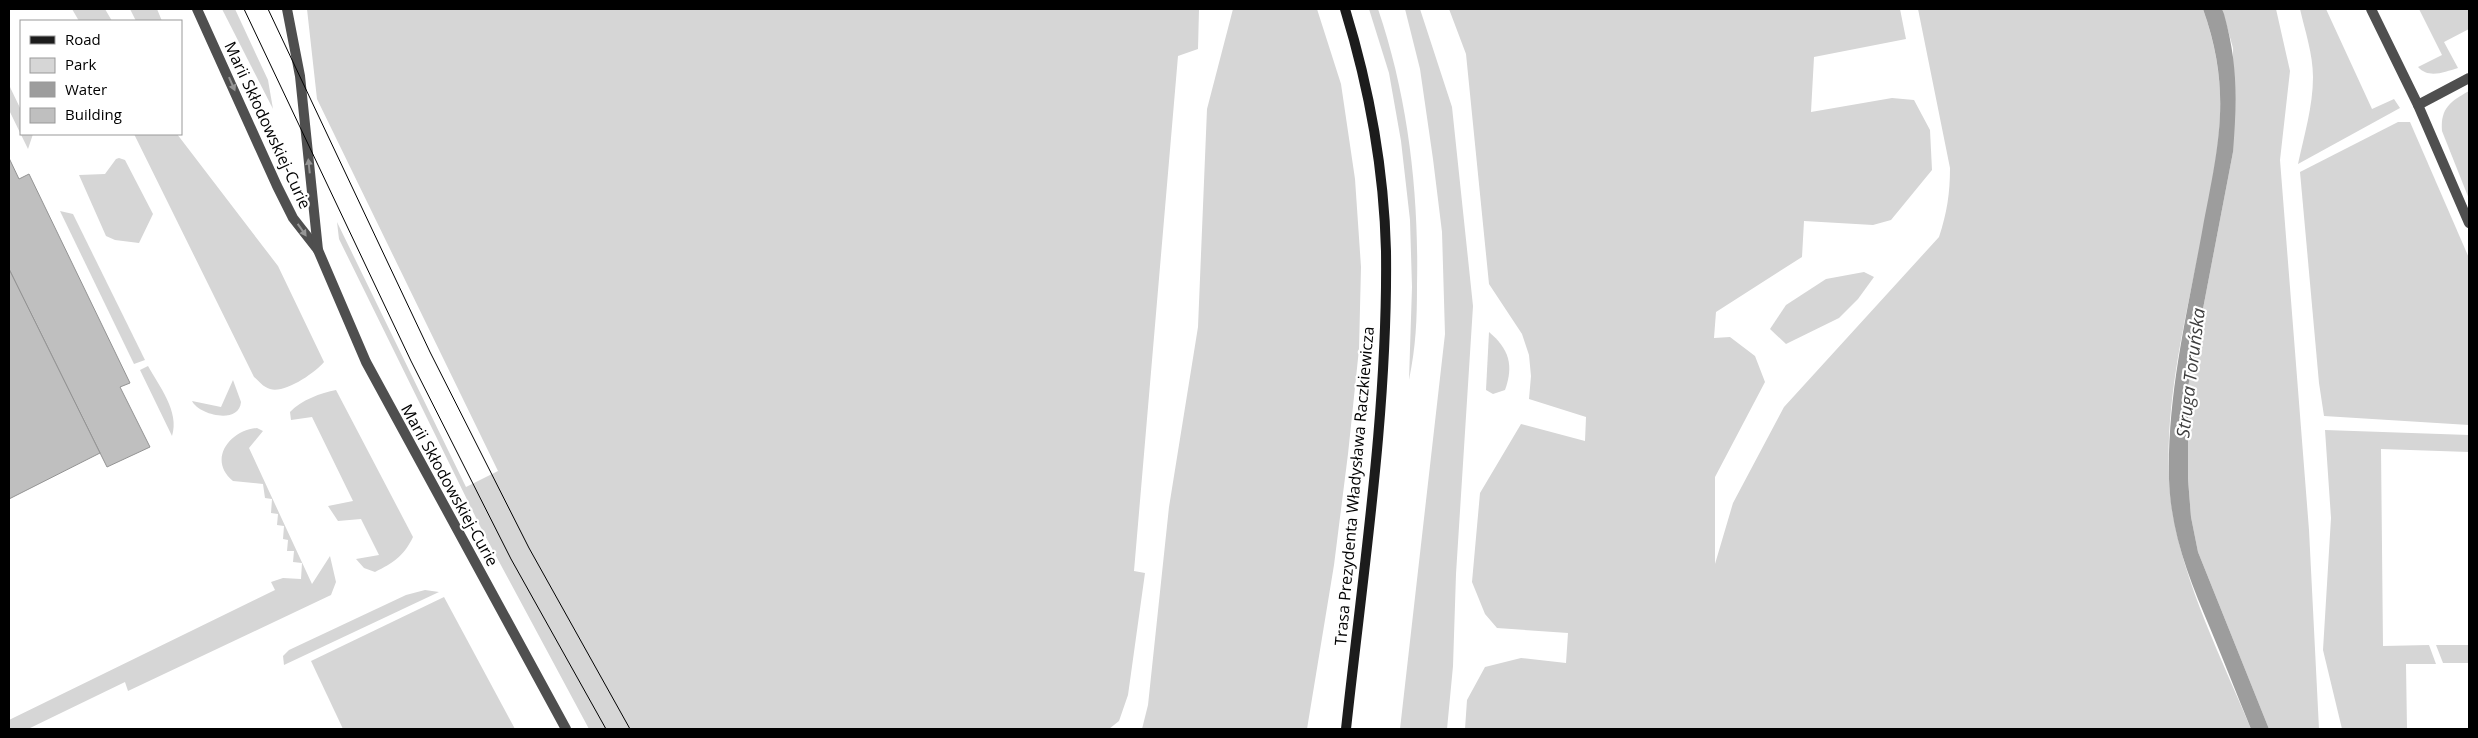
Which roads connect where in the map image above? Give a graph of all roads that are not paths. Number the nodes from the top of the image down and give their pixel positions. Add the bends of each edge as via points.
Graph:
1 (197, 9) edge
2 (287, 9) edge
3 (1345, 9) edge
4 (2371, 9) edge
5 (2469, 78) edge
6 (2418, 106) junction
7 (2469, 223) edge
8 (318, 250) junction
9 (566, 729) edge
10 (1346, 729) edge

1 -> 8 street, Marii Skłodowskiej-Curie via 293,218
8 -> 2 street, Marii Skłodowskiej-Curie via 300,76
3 - 10 main road, Trasa Prezydenta Władysława Raczkiewicza via 1371,111 1386,249 1376,450
4 - 6 street
5 - 6 street
6 - 7 street
8 - 9 street, Marii Skłodowskiej-Curie via 366,362

